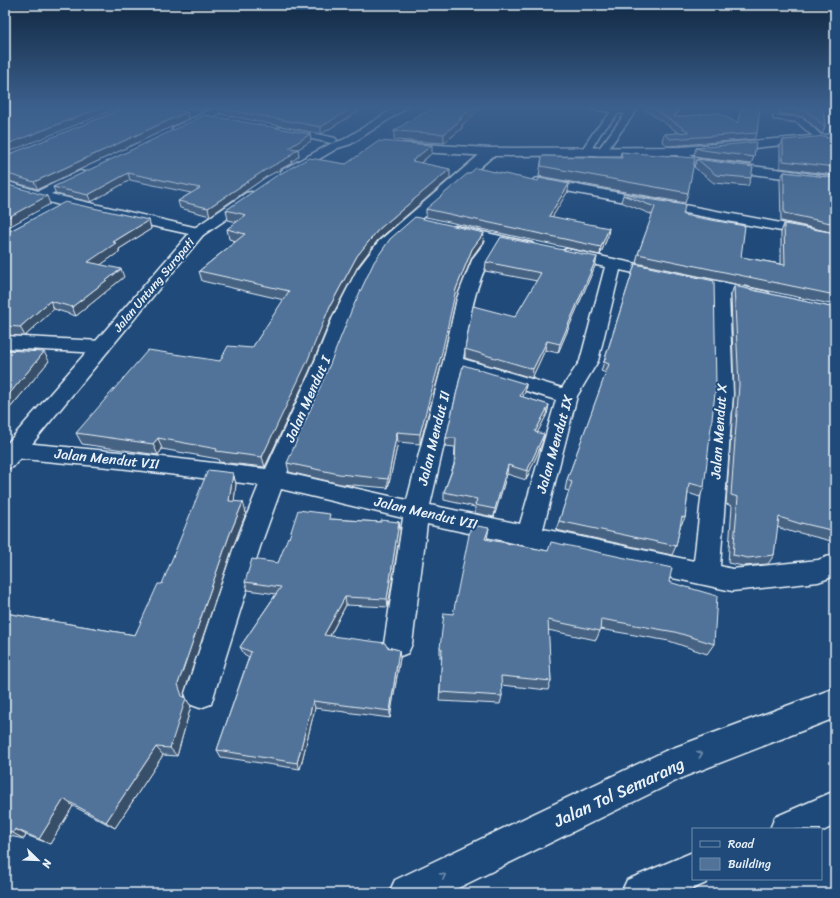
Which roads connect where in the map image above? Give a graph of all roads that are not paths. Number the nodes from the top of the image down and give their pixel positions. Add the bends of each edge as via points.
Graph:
1 (328, 149) edge
2 (405, 149) edge
3 (703, 149) edge
4 (586, 151) joint
5 (602, 151) joint
6 (681, 151) junction
7 (482, 164) junction
8 (92, 170) edge
9 (525, 179) edge
10 (835, 181) edge
11 (5, 185) edge
12 (40, 195) junction
13 (66, 203) junction
14 (52, 211) edge
15 (428, 223) junction
16 (198, 232) junction
17 (835, 237) edge
18 (495, 239) junction
19 (613, 263) junction
20 (720, 286) junction
21 (777, 299) edge
22 (5, 342) edge
23 (101, 347) junction
24 (453, 362) junction
25 (567, 396) junction
26 (9, 455) edge
27 (273, 478) junction
28 (416, 512) junction
29 (529, 536) junction
30 (835, 565) edge
31 (706, 575) junction
32 (398, 644) dead end
33 (200, 693) dead end
34 (835, 702) edge
35 (835, 808) edge
36 (789, 828) edge
37 (692, 870) edge
38 (408, 893) edge
39 (640, 893) edge

1 - 16 main road, Jalan Untung Suropati via 269,183
2 - 7 main road
3 - 6 main road
4 - 5 main road
4 - 7 main road
5 - 6 main road
6 - 10 main road via 682,156 688,160 700,163
7 - 15 main road, Jalan Mendut I
8 - 12 main road
9 - 17 main road
11 - 12 main road
12 - 13 main road
13 - 14 main road
13 - 16 main road
15 - 18 main road
15 - 27 main road, Jalan Mendut I via 384,244 365,270 342,317
16 - 23 main road, Jalan Untung Suropati
18 - 19 main road
18 - 24 main road, Jalan Mendut II via 481,258 465,298
19 - 20 main road
19 - 25 main road, Jalan Mendut IX via 589,360
20 - 21 main road
20 - 31 main road, Jalan Mendut X via 723,394
22 - 23 main road
23 - 26 main road, Jalan Untung Suropati
24 - 25 main road
24 - 28 main road, Jalan Mendut II
25 - 29 main road, Jalan Mendut IX
26 - 27 main road, Jalan Mendut VII via 119,460
27 - 28 main road, Jalan Mendut VII
27 - 33 main road, Jalan Mendut I via 247,547
28 - 29 main road, Jalan Mendut VII
28 - 32 main road, Jalan Mendut II
29 - 31 main road, Jalan Mendut VII
30 - 31 main road, Jalan Mendut VII via 818,571 732,580
38 -> 34 main road, Jalan Tol Semarang via 677,763
35 - 36 main road
37 - 39 main road

